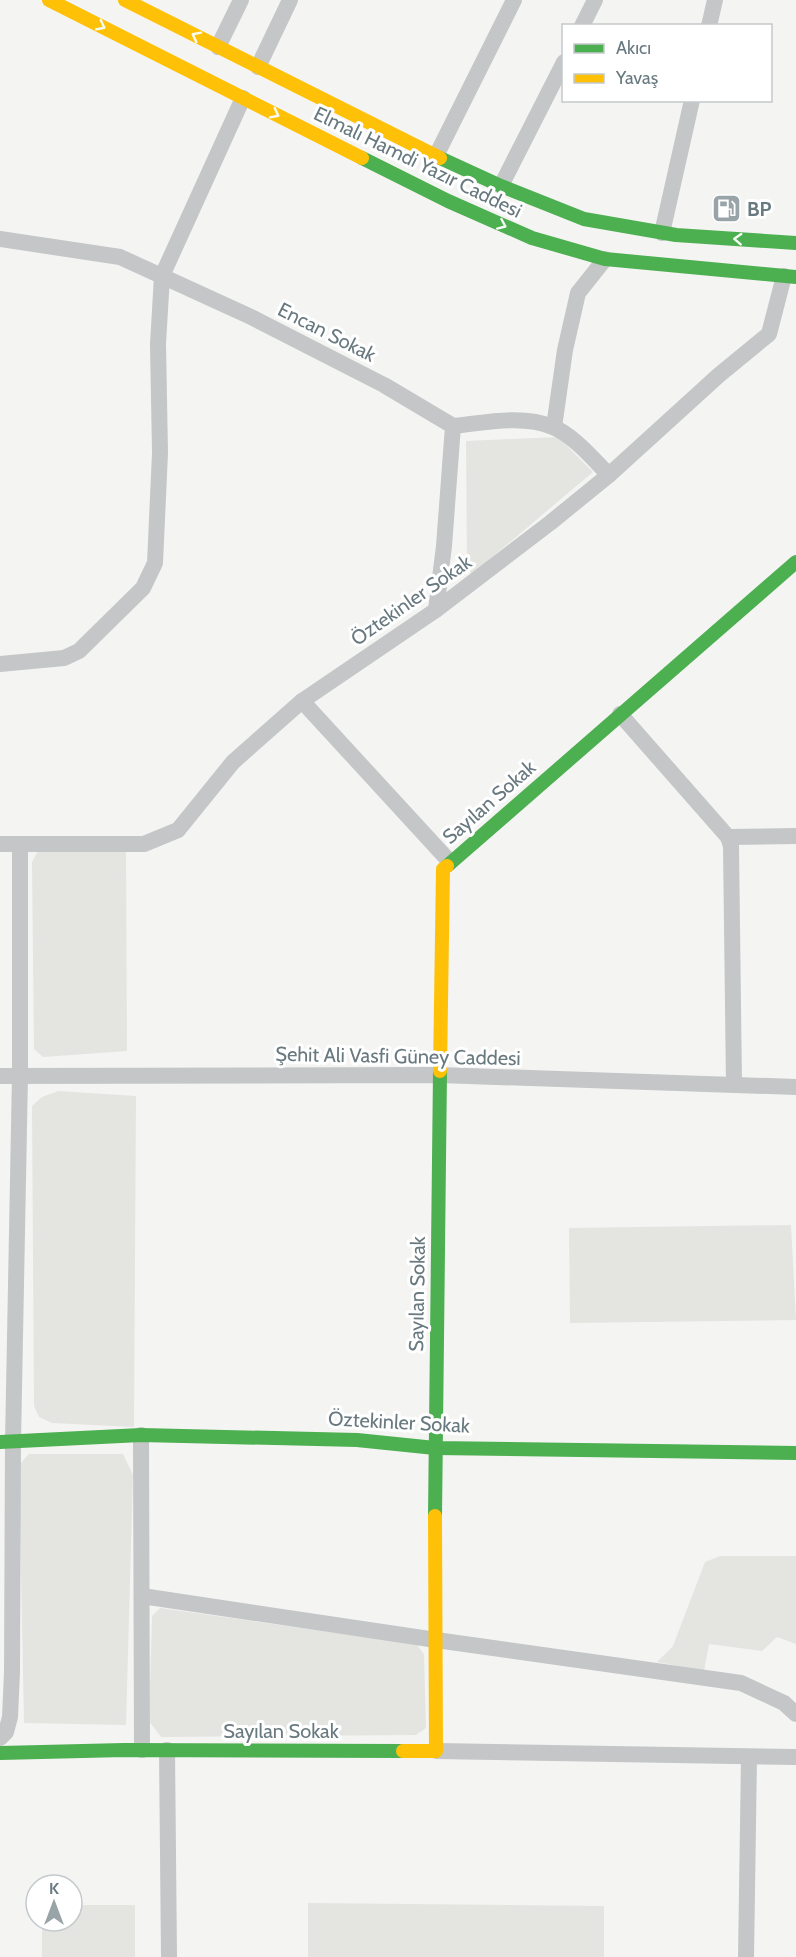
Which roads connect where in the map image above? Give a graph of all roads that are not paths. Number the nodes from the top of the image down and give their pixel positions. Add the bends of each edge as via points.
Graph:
1 (49, 0) edge
2 (125, 0) edge
3 (241, 0) edge
4 (290, 0) edge
5 (514, 0) edge
6 (595, 0) edge
7 (715, 0) edge
8 (583, 24) edge
9 (709, 24) edge
10 (218, 47) junction
11 (562, 66) edge
12 (258, 67) junction
13 (243, 98) junction
14 (692, 102) edge
15 (436, 156) junction
16 (501, 186) junction
17 (662, 233) junction
18 (0, 239) edge
19 (796, 243) edge
20 (605, 259) junction
21 (162, 276) junction
22 (790, 277) edge
23 (453, 426) junction
24 (554, 427) junction
25 (609, 475) junction
26 (796, 562) edge
27 (436, 610) junction
28 (0, 664) edge
29 (302, 701) junction
30 (620, 714) junction
31 (796, 836) edge
32 (728, 837) junction
33 (20, 843) junction
34 (0, 844) edge
35 (450, 862) junction
36 (20, 1075) junction
37 (439, 1075) junction
38 (0, 1076) edge
39 (734, 1085) junction
40 (796, 1087) edge
41 (141, 1435) junction
42 (6, 1442) edge
43 (435, 1448) junction
44 (796, 1453) edge
45 (142, 1596) junction
46 (436, 1640) junction
47 (796, 1714) edge
48 (0, 1738) edge
49 (142, 1750) junction
50 (167, 1750) junction
51 (436, 1751) junction
52 (0, 1753) edge
53 (748, 1756) junction
54 (796, 1757) edge
55 (168, 1957) edge
56 (746, 1957) edge

1 -> 13 street, Elmalı Hamdi Yazır Caddesi
10 -> 2 street, Elmalı Hamdi Yazır Caddesi
3 - 10 street
4 - 12 street
5 - 15 street
6 - 8 street
7 - 9 street
10 - 12 street, Elmalı Hamdi Yazır Caddesi
11 - 16 street
12 - 15 street, Elmalı Hamdi Yazır Caddesi
13 -> 20 street, Elmalı Hamdi Yazır Caddesi via 459,206 532,238
13 - 21 street
14 - 17 street
15 - 16 street, Elmalı Hamdi Yazır Caddesi
16 - 17 street, Elmalı Hamdi Yazır Caddesi via 584,219
19 -> 17 street, Elmalı Hamdi Yazır Caddesi
18 - 21 street, Encan Sokak via 120,256
20 - 22 street, Elmalı Hamdi Yazır Caddesi
20 - 24 street via 578,293
21 - 23 street, Encan Sokak via 384,385
21 - 28 street via 155,563 142,588 79,651 64,658
22 - 25 street, Öztekinler Sokak via 769,334
23 - 24 street via 519,419
23 - 27 street
24 - 25 street
25 - 27 street, Öztekinler Sokak
26 - 30 street, Sayılan Sokak
27 - 29 street, Öztekinler Sokak
29 - 33 street, Öztekinler Sokak via 233,762 178,830 144,843
29 - 35 street
30 - 32 street
30 - 35 street, Sayılan Sokak
31 - 32 street
32 - 39 street
33 - 34 street, Öztekinler Sokak
33 - 36 street
35 - 37 street, Sayılan Sokak via 443,869
36 - 37 street, Şehit Ali Vasfi Güney Caddesi
36 - 38 street, Şehit Ali Vasfi Güney Caddesi
36 - 42 street
37 - 39 street, Şehit Ali Vasfi Güney Caddesi
37 - 43 street, Sayılan Sokak
39 - 40 street, Şehit Ali Vasfi Güney Caddesi
41 - 42 street, Öztekinler Sokak
41 - 43 street, Öztekinler Sokak via 357,1440
41 - 45 street
42 - 48 street via 11,1695 10,1717
43 - 44 street, Öztekinler Sokak
43 - 46 street, Sayılan Sokak
45 - 46 street
45 - 49 street
46 - 47 street via 741,1683 784,1703
46 - 51 street, Sayılan Sokak
49 - 50 street, Sayılan Sokak
49 - 52 street, Sayılan Sokak
50 - 51 street, Sayılan Sokak
50 - 55 street
51 - 53 street
53 - 54 street
53 - 56 street

